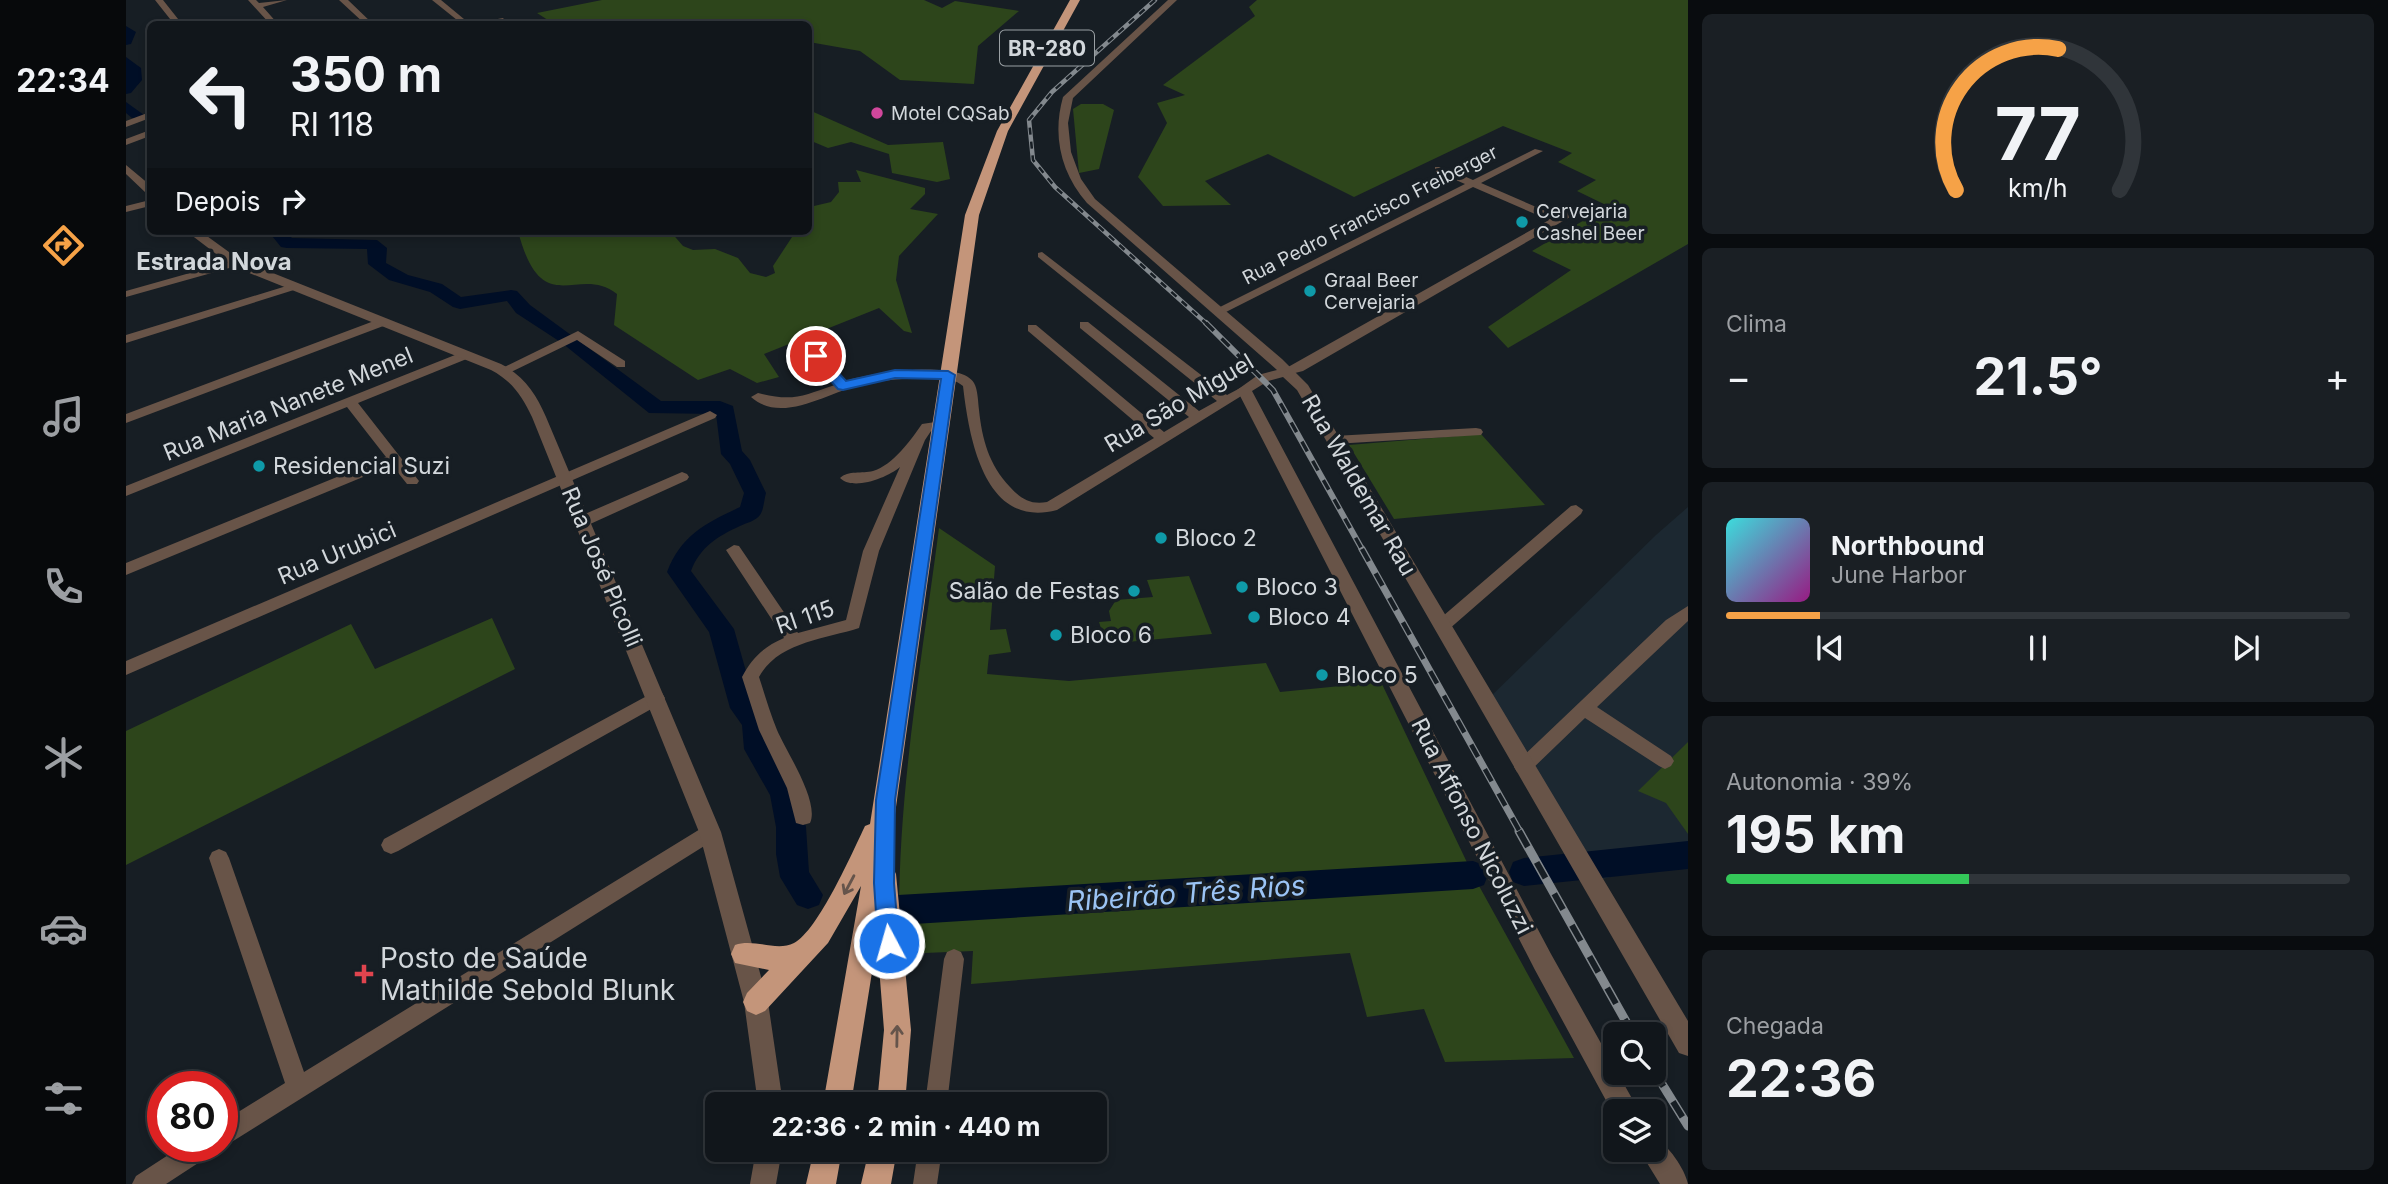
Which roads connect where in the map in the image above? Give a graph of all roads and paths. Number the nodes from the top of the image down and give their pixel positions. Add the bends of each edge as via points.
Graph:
1 (159, 0) edge
2 (283, 0) edge
3 (343, 0) edge
4 (436, 0) edge
5 (1073, 0) edge
6 (1173, 0) edge
7 (254, 3) edge
8 (503, 20) dead end
9 (176, 21) edge
10 (271, 21) edge
11 (366, 21) edge
12 (462, 21) edge
13 (498, 21) edge
14 (147, 116) edge
15 (126, 124) edge
16 (147, 134) edge
17 (126, 142) edge
18 (1538, 151) dead end
19 (126, 168) edge
20 (1439, 169) dead end
21 (1473, 183) junction
22 (147, 188) edge
23 (147, 204) edge
24 (126, 209) edge
25 (1573, 211) dead end
26 (1557, 220) junction
27 (198, 235) edge
28 (1042, 255) dead end
29 (236, 263) junction
30 (293, 287) junction
31 (129, 294) dead end
32 (1218, 312) junction
33 (382, 322) junction
34 (1084, 325) dead end
35 (1032, 328) dead end
36 (126, 339) edge
37 (802, 341) dead end
38 (465, 355) junction
39 (621, 364) dead end
40 (504, 370) junction
41 (1287, 370) junction
42 (948, 375) junction
43 (843, 386) junction
44 (1244, 390) junction
45 (758, 397) dead end
46 (1226, 401) junction
47 (350, 402) junction
48 (1129, 402) dead end
49 (710, 415) dead end
50 (1199, 418) junction
51 (126, 419) edge
52 (942, 425) junction
53 (1476, 432) dead end
54 (1166, 437) junction
55 (918, 440) junction
56 (1334, 440) junction
57 (396, 458) junction
58 (682, 477) dead end
59 (847, 478) dead end
60 (565, 479) junction
61 (412, 481) dead end
62 (126, 491) edge
63 (1576, 510) dead end
64 (583, 521) junction
65 (734, 550) dead end
66 (126, 569) edge
67 (1688, 612) edge
68 (1442, 626) junction
69 (794, 641) junction
70 (126, 668) edge
71 (656, 698) junction
72 (1584, 708) junction
73 (1665, 761) dead end
74 (1523, 767) junction
75 (886, 800) junction
76 (803, 817) dead end
77 (710, 832) junction
78 (391, 845) dead end
79 (219, 858) dead end
80 (744, 954) junction
81 (803, 954) junction
82 (954, 959) dead end
83 (756, 1002) junction
84 (1688, 1044) edge
85 (298, 1087) junction
86 (770, 1092) edge
87 (839, 1092) edge
88 (893, 1092) edge
89 (937, 1092) edge
90 (1619, 1099) edge
91 (238, 1125) edge
92 (179, 1162) edge
93 (768, 1162) edge
94 (826, 1162) edge
95 (881, 1162) edge
96 (928, 1162) edge
97 (1660, 1162) edge
98 (144, 1184) edge
99 (765, 1184) edge
100 (821, 1184) edge
101 (876, 1184) edge
102 (925, 1184) edge
103 (1676, 1184) edge

1 - 9 street
2 - 7 street
3 - 11 street
4 - 12 street
5 - 42 highway, BR-280 via 998,137 985,171 968,236
6 - 32 street, Rua Waldemar Rau via 1073,90 1065,106 1063,133 1082,193
7 - 10 street
8 - 13 street
14 - 15 street
16 - 17 street
18 - 21 street, Rua Pedro Francisco Freiberger
19 - 22 street
20 - 21 street
21 - 26 street
21 - 32 street, Rua Pedro Francisco Freiberger
23 - 24 street
25 - 26 street, Rua São Miguel
26 - 41 street, Rua São Miguel via 1310,362
27 - 29 street, Rua José Picolli
28 - 46 street
29 - 30 street, Rua José Picolli
29 - 31 street
30 - 33 street, Rua José Picolli
30 - 36 street
32 - 41 street, Rua Waldemar Rau
33 - 38 street, Rua José Picolli
33 - 51 street
34 - 50 street
35 - 54 street
37 - 43 street
38 - 40 street, Rua José Picolli
38 - 47 street, Rua Maria Nanete Menel
39 - 40 street via 578,335
40 - 60 street, Rua José Picolli via 532,400
41 - 44 street, Rua São Miguel
41 - 56 street, Rua Waldemar Rau
42 - 43 street via 895,374
42 - 52 highway, BR-280
42 - 54 street, Rua São Miguel via 969,385 976,440 992,479 1030,509 1052,506
43 - 45 street via 795,403
44 - 46 street, Rua São Miguel
44 - 90 street, Rua Affonso Nicoluzzi
46 - 50 street, Rua São Miguel
47 - 57 street
47 - 62 street, Rua Maria Nanete Menel
48 - 54 street
49 - 60 street, Rua Urubici
50 - 54 street, Rua São Miguel
52 - 55 street via 927,427
52 - 75 highway, BR-280
53 - 56 street
55 - 59 street via 884,473
55 - 69 street, RI 115 via 871,551 853,625
56 - 68 street, Rua Waldemar Rau
57 - 61 street
57 - 66 street
58 - 64 street
60 - 64 street, Rua José Picolli
60 - 70 street, Rua Urubici
63 - 68 street
64 - 71 street, Rua José Picolli
65 - 69 street
67 - 72 street
68 - 74 street, Rua Waldemar Rau
69 - 76 street, RI 115 via 759,660 750,677 768,730 796,788
71 - 77 street, Rua José Picolli
71 - 78 street
72 - 73 street
72 - 74 street
74 - 84 street, Rua Waldemar Rau
75 -> 81 highway via 848,887
75 - 87 highway, BR-280
88 -> 75 highway via 897,1018 884,883
77 - 80 street, Rua José Picolli
77 - 85 street
79 - 85 street
80 - 81 highway via 774,958
80 - 83 street, Rua José Picolli
81 - 83 highway
82 - 89 street
83 - 86 street, Rua José Picolli
85 - 91 street
92 - 98 street
93 - 99 street
94 - 100 highway
95 - 101 highway
96 - 102 street
97 - 103 street

